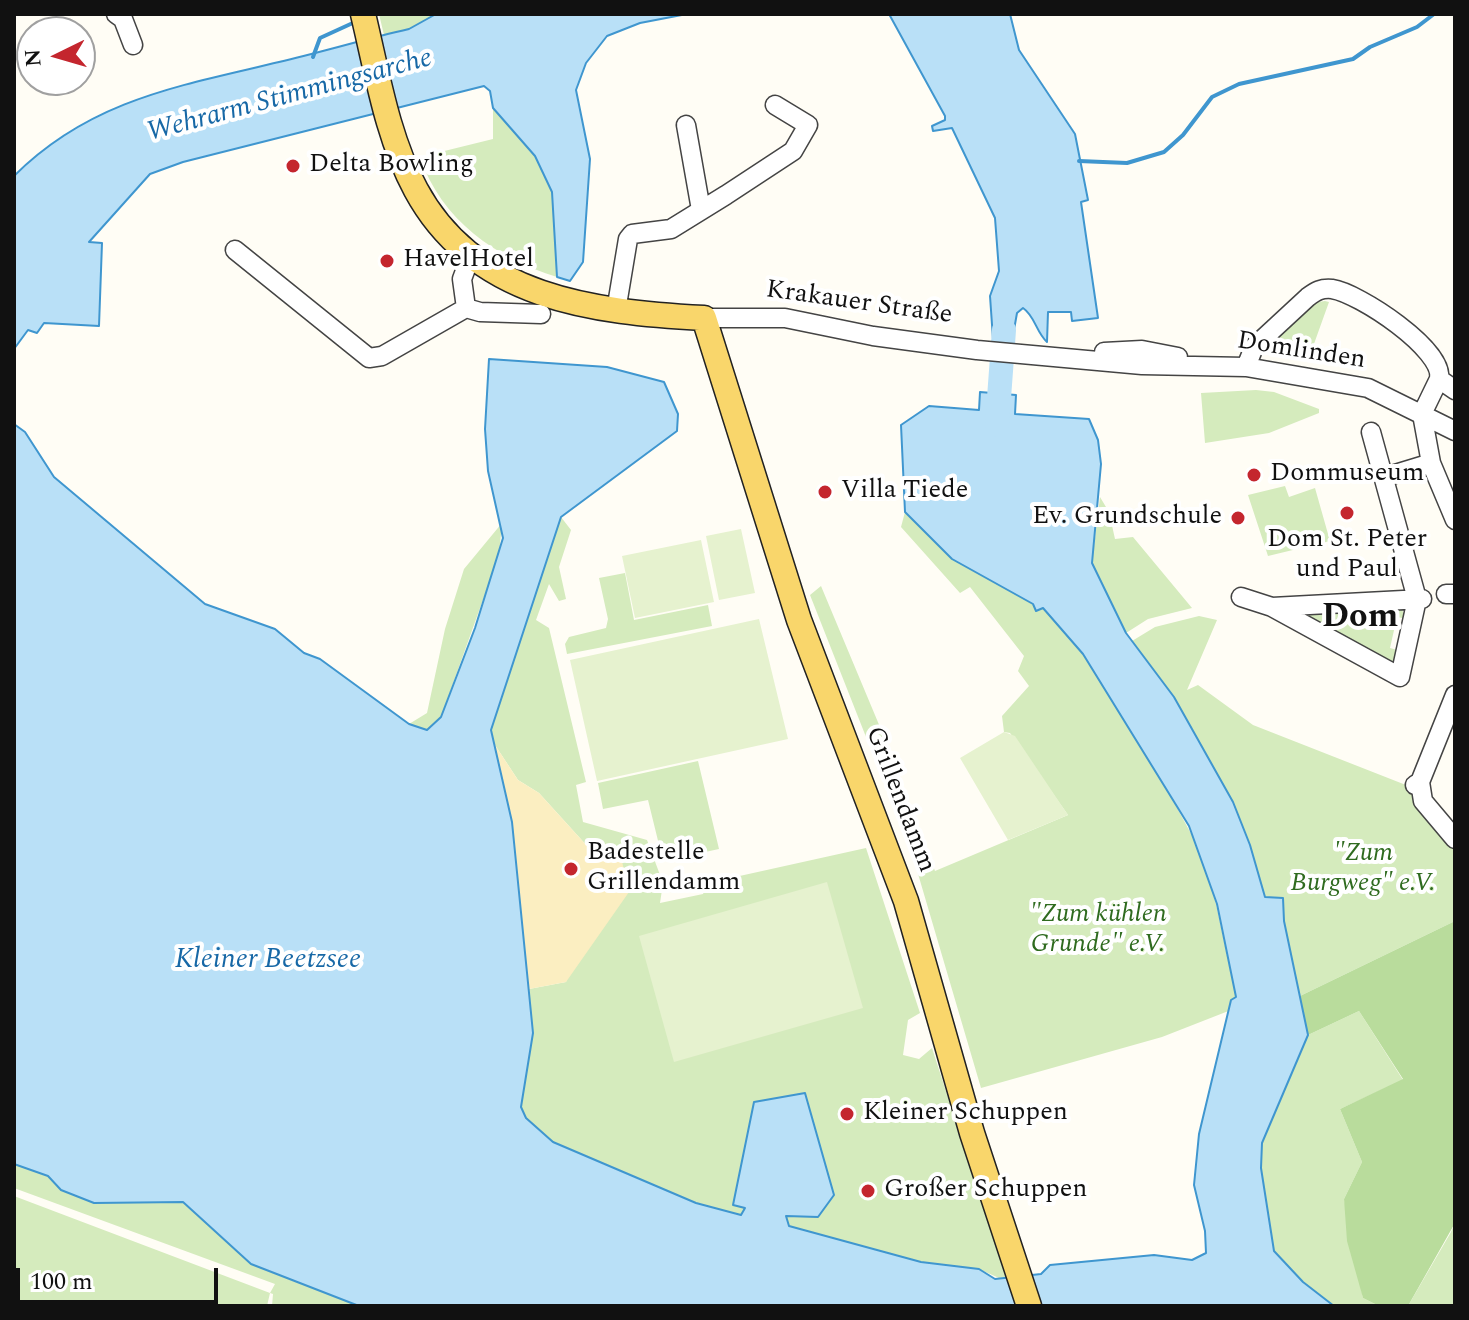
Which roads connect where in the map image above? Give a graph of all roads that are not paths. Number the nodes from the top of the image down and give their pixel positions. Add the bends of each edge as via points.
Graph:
1 (116, 14) edge
2 (363, 15) edge
3 (133, 45) dead end
4 (775, 105) dead end
5 (686, 125) dead end
6 (701, 210) junction
7 (235, 250) dead end
8 (471, 255) junction
9 (466, 308) junction
10 (616, 311) junction
11 (541, 314) dead end
12 (704, 318) junction
13 (1046, 356) joint
14 (1246, 367) junction
15 (1447, 385) edge
16 (1422, 414) junction
17 (1455, 431) edge
18 (1371, 432) dead end
19 (1431, 463) junction
20 (1385, 477) junction
21 (1455, 520) edge
22 (1241, 597) dead end
23 (1419, 599) junction
24 (1272, 607) junction
25 (1455, 695) edge
26 (1455, 839) edge
27 (1029, 1306) edge

1 - 3 street
2 - 8 main road, Krakauer Straße via 391,124 422,200
4 - 6 street via 808,125 793,151
5 - 6 street
6 - 10 street via 671,229 642,231 628,239
7 - 9 street via 369,358 382,356
8 - 9 street via 462,279
8 - 10 main road, Krakauer Straße via 512,282 553,299
9 - 11 street
10 - 12 main road, Krakauer Straße
12 - 13 street, Krakauer Straße via 785,318 873,336
12 - 27 main road, Grillendamm via 799,620 906,901
13 - 14 street, Domlinden
14 - 15 street via 1254,347 1308,297 1332,289 1417,339
14 - 16 street, Domlinden via 1368,388
15 - 16 street
16 - 17 street, Domlinden
16 - 19 street
18 - 20 street
19 - 20 street
19 - 21 street
20 - 23 street
22 - 24 street
23 - 24 street
23 - 24 street via 1400,677
25 - 26 street via 1418,784 1423,801

